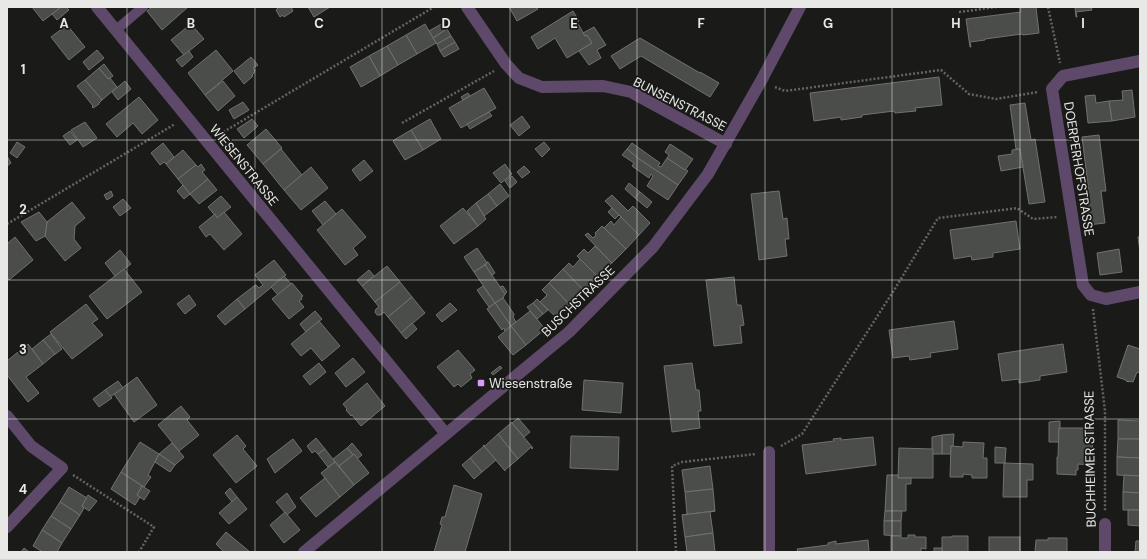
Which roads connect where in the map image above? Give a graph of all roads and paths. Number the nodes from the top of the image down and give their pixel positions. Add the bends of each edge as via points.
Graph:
1 (97, 7) edge
2 (144, 7) edge
3 (434, 7) edge
4 (467, 7) edge
5 (800, 7) edge
6 (997, 7) edge
7 (1048, 7) edge
8 (959, 12) dead end
9 (116, 30) junction
10 (1140, 60) edge
11 (506, 64) junction
12 (1063, 76) junction
13 (761, 81) junction
14 (1052, 90) junction
15 (187, 117) junction
16 (402, 123) dead end
17 (207, 141) junction
18 (726, 144) junction
19 (1072, 216) junction
20 (7, 224) edge
21 (1140, 292) edge
22 (1091, 295) junction
23 (7, 416) edge
24 (446, 434) junction
25 (769, 452) junction
26 (62, 468) junction
27 (1105, 524) joint
28 (7, 527) edge
29 (139, 552) edge
30 (304, 552) edge
31 (676, 552) edge
32 (770, 552) edge
33 (1105, 552) edge

1 - 9 street, WIESENSTRASSE
2 - 9 lane
3 - 17 path
4 - 11 street, BUNSENSTRASSE
5 - 13 street, BUSCHSTRASSE
6 - 8 path
7 - 12 path
9 - 15 street, WIESENSTRASSE
10 - 12 street
11 - 16 path
11 - 18 street, BUNSENSTRASSE via 519,78 542,87 603,86 631,92
12 - 14 street, DOERPERHOFSTRASSE
13 - 14 path via 785,91 941,70 969,94 996,99
13 - 18 street, BUSCHSTRASSE
14 - 19 street, DOERPERHOFSTRASSE
15 - 17 street, WIESENSTRASSE
15 - 20 path
17 - 24 street, WIESENSTRASSE
18 - 24 street, BUSCHSTRASSE via 708,174 653,247 569,332
19 - 22 street, DOERPERHOFSTRASSE via 1083,285
19 - 25 path via 1033,220 1017,208 938,218 802,434
21 - 22 street via 1106,299
22 - 27 path, BUCHHEIMER STRASSE via 1105,411
23 - 26 street via 32,446
24 - 30 street, BUSCHSTRASSE
25 - 31 path via 682,462 672,466
25 - 32 street
26 - 28 street
26 - 29 path via 154,527
27 - 33 street, BUCHHEIMER STRASSE

